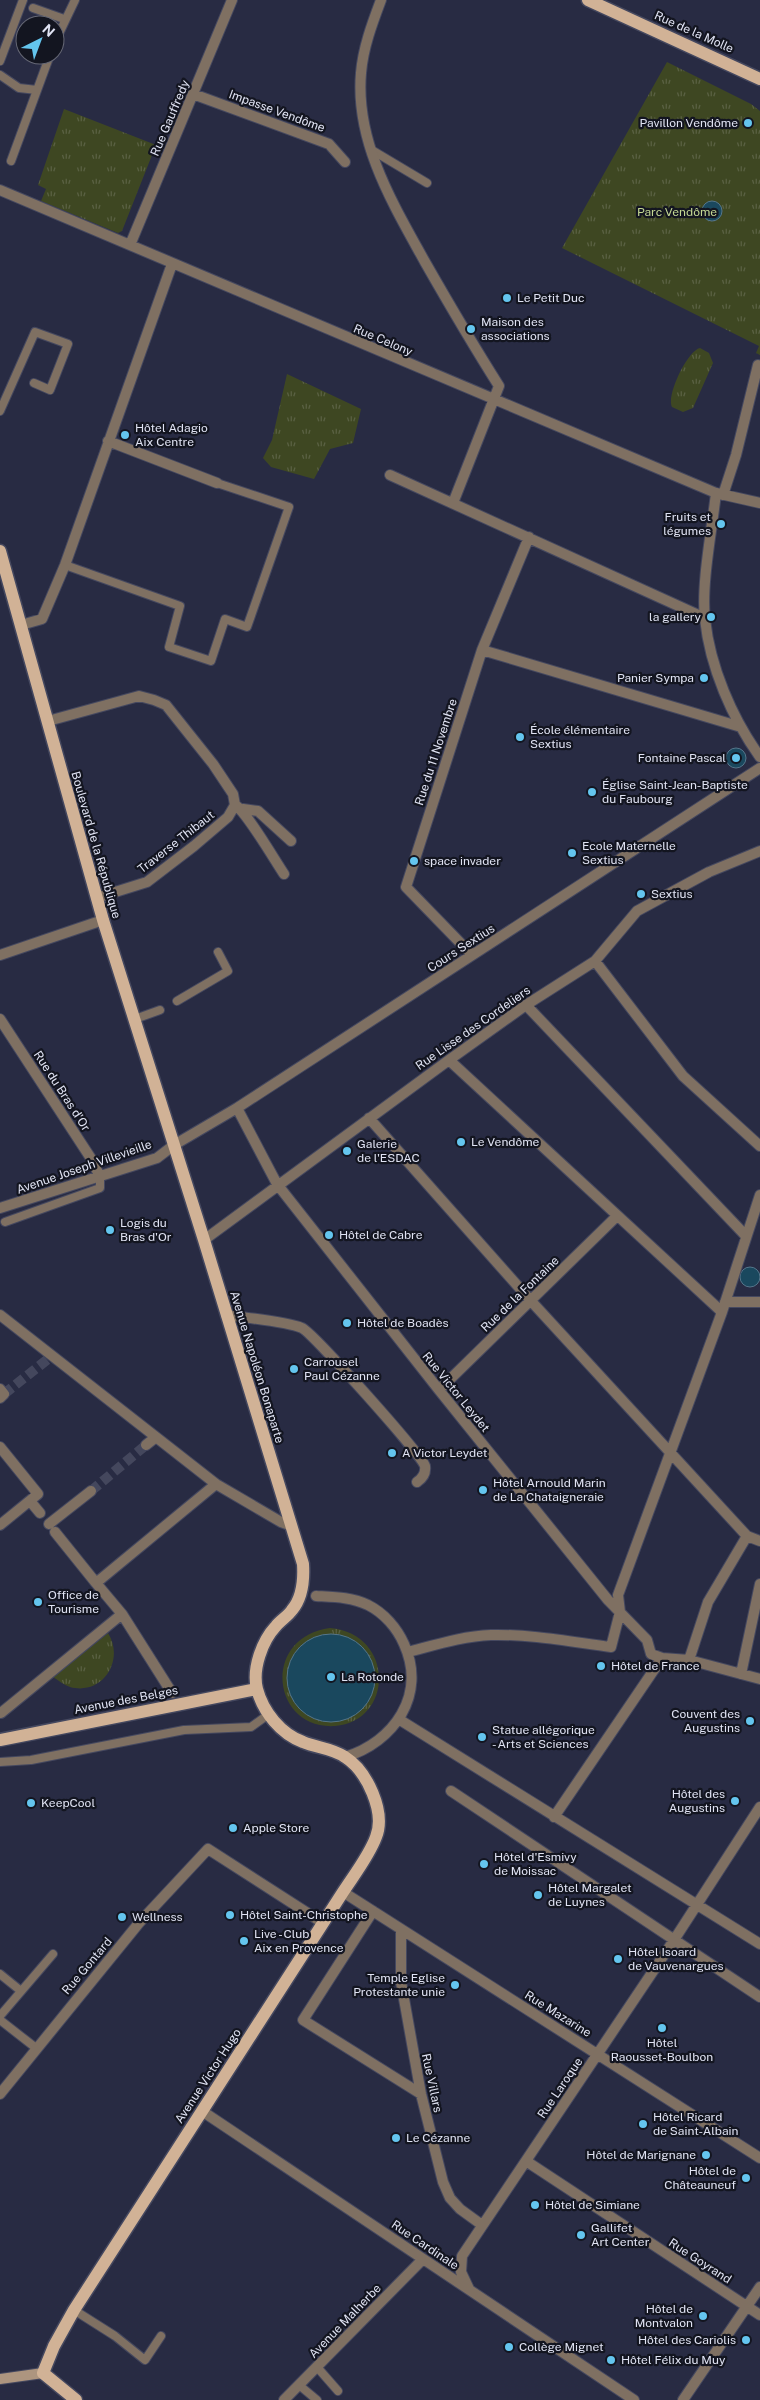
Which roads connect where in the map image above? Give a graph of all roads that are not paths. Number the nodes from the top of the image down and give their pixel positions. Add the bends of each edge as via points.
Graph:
1 (23, 0) edge
2 (75, 0) edge
3 (232, 0) edge
4 (382, 0) edge
5 (588, 0) edge
6 (34, 8) dead end
7 (55, 15) edge
8 (65, 16) edge
9 (0, 60) edge
10 (46, 65) edge
11 (0, 75) edge
12 (760, 79) edge
13 (37, 90) junction
14 (193, 94) junction
15 (370, 149) junction
16 (11, 161) dead end
17 (345, 162) dead end
18 (427, 183) dead end
19 (0, 190) edge
20 (130, 245) junction
21 (172, 264) junction
22 (760, 366) edge
23 (34, 383) dead end
24 (494, 401) junction
25 (0, 412) edge
26 (108, 441) junction
27 (390, 475) dead end
28 (217, 483) joint
29 (720, 494) junction
30 (453, 503) junction
31 (760, 503) edge
32 (529, 537) junction
33 (0, 551) edge
34 (65, 565) junction
35 (4, 581) edge
36 (704, 618) junction
37 (22, 625) junction
38 (482, 650) junction
39 (48, 721) junction
40 (741, 727) junction
41 (760, 757) edge
42 (760, 768) edge
43 (239, 807) junction
44 (291, 841) dead end
45 (760, 851) edge
46 (284, 874) dead end
47 (96, 898) junction
48 (102, 920) junction
49 (218, 952) dead end
50 (0, 955) edge
51 (472, 955) junction
52 (595, 961) junction
53 (177, 1001) dead end
54 (526, 1005) junction
55 (160, 1010) dead end
56 (0, 1019) edge
57 (135, 1019) junction
58 (449, 1060) junction
59 (237, 1108) junction
60 (369, 1118) junction
61 (174, 1145) junction
62 (760, 1146) edge
63 (100, 1177) junction
64 (277, 1184) junction
65 (760, 1195) edge
66 (0, 1208) edge
67 (617, 1216) junction
68 (5, 1222) dead end
69 (746, 1236) junction
70 (204, 1240) junction
71 (531, 1301) junction
72 (760, 1302) edge
73 (724, 1307) junction
74 (0, 1315) edge
75 (226, 1315) junction
76 (0, 1389) edge
77 (439, 1390) junction
78 (0, 1398) edge
79 (156, 1437) junction
80 (146, 1445) tunnel mouth
81 (0, 1448) edge
82 (671, 1453) junction
83 (417, 1482) dead end
84 (216, 1484) junction
85 (91, 1491) tunnel mouth
86 (30, 1501) junction
87 (40, 1513) dead end
88 (0, 1526) edge
89 (292, 1526) junction
90 (747, 1536) junction
91 (759, 1537) edge
92 (96, 1582) junction
93 (760, 1584) edge
94 (316, 1596) joint
95 (299, 1598) junction
96 (620, 1612) junction
97 (122, 1614) junction
98 (408, 1652) junction
99 (662, 1658) junction
100 (688, 1660) junction
101 (741, 1674) junction
102 (760, 1679) edge
103 (257, 1689) junction
104 (172, 1693) dead end
105 (0, 1713) edge
106 (269, 1714) junction
107 (400, 1720) junction
108 (1, 1738) edge
109 (345, 1757) junction
110 (0, 1762) edge
111 (451, 1791) dead end
112 (760, 1807) edge
113 (554, 1817) junction
114 (343, 1892) junction
115 (697, 1905) junction
116 (373, 1911) junction
117 (323, 1923) junction
118 (402, 1929) junction
119 (674, 1940) junction
120 (760, 1944) edge
121 (53, 1954) dead end
122 (0, 1974) edge
123 (22, 1991) junction
124 (760, 1997) edge
125 (0, 2016) edge
126 (0, 2020) edge
127 (36, 2048) junction
128 (598, 2054) junction
129 (0, 2094) edge
130 (421, 2094) junction
131 (202, 2111) junction
132 (760, 2158) edge
133 (526, 2162) junction
134 (482, 2225) junction
135 (423, 2259) junction
136 (760, 2287) edge
137 (469, 2289) junction
138 (747, 2307) junction
139 (74, 2310) junction
140 (760, 2315) edge
141 (161, 2336) dead end
142 (317, 2367) junction
143 (43, 2372) junction
144 (0, 2379) edge
145 (299, 2385) junction
146 (338, 2391) dead end
147 (76, 2400) edge
148 (284, 2400) edge
149 (317, 2400) edge
150 (634, 2400) edge
151 (683, 2400) edge

1 - 9 lane
2 - 8 lane
3 - 14 street, Rue Gauffredy
4 - 15 street via 364,50 361,73
5 - 12 main road, Rue de la Molle
6 - 7 lane
10 - 13 lane
11 - 13 lane via 19,88
13 - 16 lane
14 - 17 street, Impasse Vendôme via 329,144
14 - 20 street, Rue Gauffredy
15 - 18 lane
15 - 24 street via 390,199 459,324 499,386
19 - 20 street, Rue Celony
20 - 21 street, Rue Celony
21 - 24 street, Rue Celony
21 - 26 street
22 - 29 street via 736,455
23 - 25 lane via 50,390 68,344 35,332
24 - 29 street, Rue Celony
24 - 30 street
26 - 28 street
26 - 34 street
27 - 30 street
28 - 34 lane via 288,507 247,627 225,619 210,661 168,648 180,606
29 - 31 street, Rue Celony
29 - 36 street via 707,571
30 - 32 street
32 - 36 street
32 - 38 street, Rue du 11 Novembre
33 - 35 main road, Boulevard de la République
34 - 37 street via 42,618
35 - 37 main road, Boulevard de la République
36 - 40 street via 721,682
37 - 39 main road, Boulevard de la République
38 - 40 street
38 - 51 street, Rue du 11 Novembre via 406,887
39 - 43 street via 139,696 166,705 213,764
39 - 47 main road, Boulevard de la République
40 - 41 street
42 - 51 street, Cours Sextius
43 - 44 street via 258,811
43 - 46 street
43 - 47 street, Traverse Thibaut via 147,882
45 - 52 street, Rue Lisse des Cordeliers via 709,872 637,910
47 - 48 main road, Boulevard de la République
48 - 50 street
48 - 57 main road, Boulevard de la République
49 - 53 lane via 228,971
51 - 59 street, Cours Sextius
52 - 54 street, Rue Lisse des Cordeliers
52 - 62 street via 683,1076
54 - 58 street, Rue Lisse des Cordeliers
54 - 69 street
55 - 57 lane
56 - 63 street, Rue du Bras d'Or
57 - 61 main road, Boulevard de la République
58 - 60 street, Rue Lisse des Cordeliers
58 - 67 street
59 - 61 street, Cours Sextius
59 - 64 street, Rue Victor Leydet
60 - 64 street, Rue Lisse des Cordeliers
60 - 71 street
61 - 63 street, Avenue Joseph Villevieille via 157,1158
61 - 70 main road, Avenue Napoléon Bonaparte
63 - 66 street, Avenue Joseph Villevieille
63 - 68 lane via 100,1188
64 - 70 street, Rue Lisse des Cordeliers
64 - 77 street, Rue Victor Leydet
65 - 69 street
67 - 71 street, Rue de la Fontaine
67 - 73 street
69 - 73 street
70 - 75 main road, Avenue Napoléon Bonaparte
71 - 77 street, Rue de la Fontaine
71 - 82 street
72 - 73 street
73 - 82 street
74 - 79 street
75 - 83 street via 304,1329 420,1457 425,1467
75 - 89 main road, Avenue Napoléon Bonaparte
76 - 78 street via 4,1394
77 - 96 street, Rue Victor Leydet
79 - 80 street
79 - 84 street
81 - 86 street via 38,1494
82 - 90 street
82 - 96 street via 618,1595
84 - 89 street
84 - 92 street
85 - 92 street via 52,1528
86 - 87 street
86 - 88 street
89 - 95 main road, Avenue Napoléon Bonaparte via 303,1564 304,1581
90 - 91 street
90 - 100 street via 708,1602
92 - 97 street
93 - 101 street
94 - 95 lane
94 - 98 street via 350,1598 370,1606 396,1629
95 - 103 main road via 293,1610 275,1626 265,1641 258,1663
96 - 98 street via 611,1647 491,1635 456,1639
96 - 99 street, Rue Victor Leydet via 647,1640 651,1654
97 - 104 street
97 - 105 street
98 - 107 street via 412,1685
99 - 100 street
99 - 113 street
100 - 101 street
101 - 102 street
103 - 106 main road
103 - 108 main road, Avenue des Belges
106 - 109 main road via 284,1732 296,1739
106 - 110 lane via 251,1727 184,1730 31,1760
107 - 109 street via 368,1748
107 - 113 street
109 - 114 main road, Avenue Victor Hugo via 354,1764 375,1797 380,1822 376,1837
111 - 119 street
112 - 115 street, Rue Laroque
113 - 115 street
114 - 116 street, Rue Mazarine
114 - 117 main road, Avenue Victor Hugo
115 - 119 street, Rue Laroque
115 - 120 street
116 - 118 street, Rue Mazarine
116 - 130 street via 304,2020
117 - 127 street, Rue Gontard via 208,1849 139,1923
117 - 131 main road, Avenue Victor Hugo
118 - 128 street, Rue Mazarine
118 - 130 street, Rue Villars via 401,1982
119 - 124 street
119 - 128 street, Rue Laroque
121 - 123 lane
122 - 123 lane
123 - 125 lane
126 - 127 lane
127 - 129 street, Rue Gontard
128 - 132 street, Rue Mazarine
128 - 133 street, Rue Laroque
130 - 134 street, Rue Villars via 450,2198
131 - 135 street, Rue Cardinale
131 - 139 main road, Avenue Victor Hugo
133 - 134 street, Rue Laroque
133 - 138 street, Rue Goyrand
134 - 137 street, Rue Laroque via 462,2256 461,2272
135 - 137 street, Rue Cardinale
135 - 142 street, Avenue Malherbe
136 - 138 street
137 - 150 street, Rue Cardinale
138 - 140 street, Rue Goyrand
138 - 151 street
139 - 141 lane via 145,2360
139 - 143 main road, Avenue Victor Hugo
142 - 145 street, Avenue Malherbe
142 - 146 lane
143 - 144 main road
143 - 147 main road
145 - 148 street, Avenue Malherbe
145 - 149 lane

